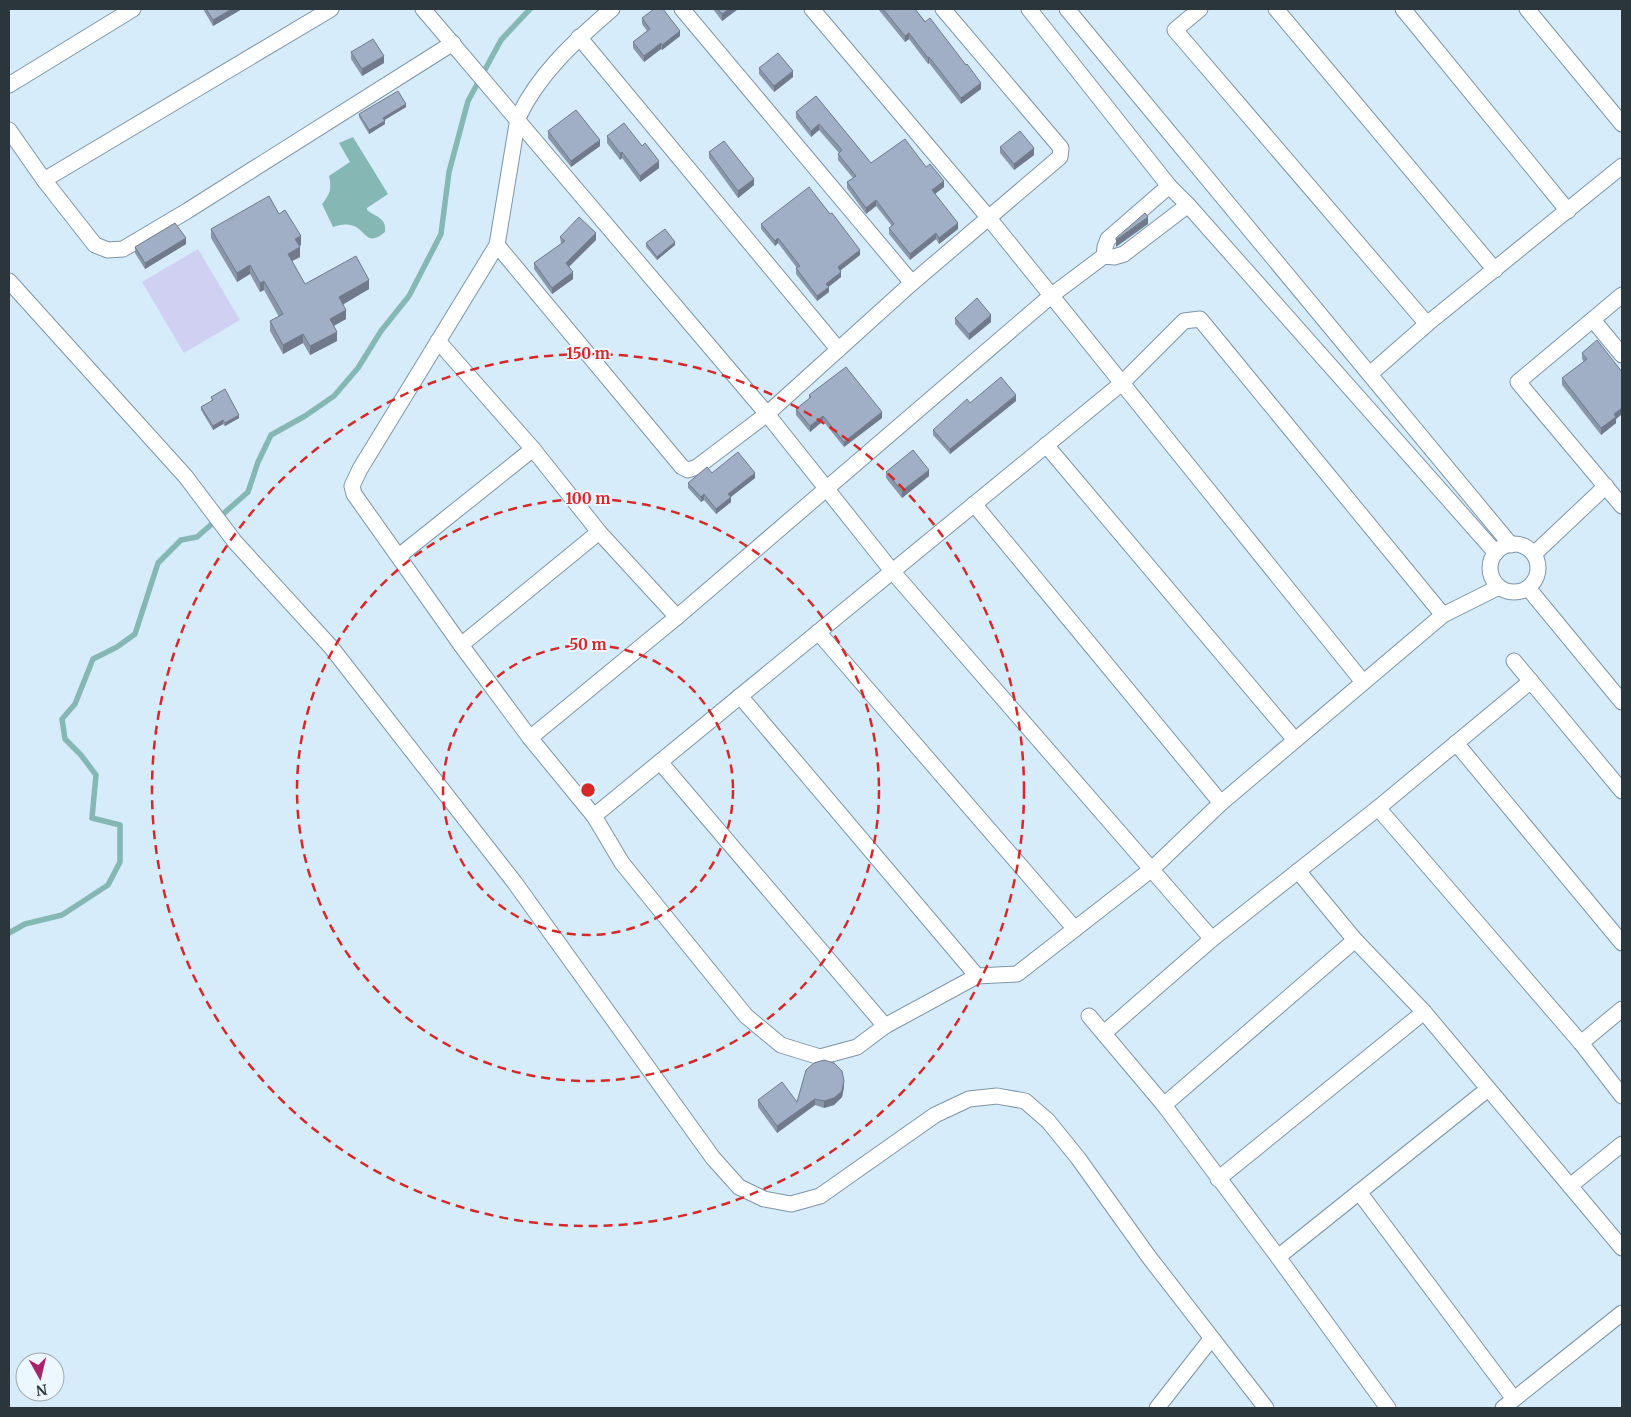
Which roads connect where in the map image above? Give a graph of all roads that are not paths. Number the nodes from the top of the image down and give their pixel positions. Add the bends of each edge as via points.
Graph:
1 (133, 9) edge
2 (331, 9) edge
3 (423, 9) edge
4 (612, 9) edge
5 (682, 9) edge
6 (812, 9) edge
7 (943, 9) edge
8 (1068, 9) edge
9 (1200, 9) edge
10 (1276, 9) edge
11 (1403, 9) edge
12 (1527, 9) edge
13 (1034, 11) edge
14 (579, 37) junction
15 (453, 43) junction
16 (9, 85) edge
17 (518, 118) junction
18 (1622, 124) edge
19 (9, 130) edge
20 (1622, 166) edge
21 (44, 180) junction
22 (1169, 186) junction
23 (1188, 205) junction
24 (1568, 210) junction
25 (988, 217) junction
26 (497, 245) junction
27 (1104, 256) junction
28 (1495, 270) junction
29 (9, 281) edge
30 (912, 283) junction
31 (1052, 295) junction
32 (1622, 295) edge
33 (1593, 320) junction
34 (1427, 324) junction
35 (438, 341) junction
36 (838, 350) junction
37 (1622, 355) edge
38 (1370, 374) junction
39 (1122, 383) junction
40 (767, 414) junction
41 (1046, 445) junction
42 (533, 449) junction
43 (1606, 486) junction
44 (826, 488) junction
45 (974, 504) junction
46 (1622, 506) edge
47 (599, 532) junction
48 (1511, 545) junction
49 (1496, 552) junction
50 (1534, 554) junction
51 (399, 556) junction
52 (892, 572) junction
53 (1499, 587) junction
54 (1528, 588) junction
55 (1443, 615) junction
56 (677, 617) junction
57 (818, 632) junction
58 (462, 645) junction
59 (1514, 661) dead end
60 (1531, 681) junction
61 (1363, 682) junction
62 (740, 696) junction
63 (1622, 702) edge
64 (530, 738) junction
65 (1295, 740) junction
66 (1456, 743) junction
67 (660, 762) junction
68 (1622, 791) edge
69 (1222, 803) junction
70 (1378, 808) junction
71 (594, 816) junction
72 (1152, 869) junction
73 (1298, 871) junction
74 (1075, 929) junction
75 (1212, 939) junction
76 (1356, 940) junction
77 (1622, 943) edge
78 (977, 976) junction
79 (1622, 1009) edge
80 (1424, 1012) junction
81 (1089, 1016) dead end
82 (885, 1026) junction
83 (1104, 1033) junction
84 (1581, 1043) junction
85 (1488, 1089) junction
86 (1622, 1096) edge
87 (1164, 1105) junction
88 (1622, 1144) edge
89 (1218, 1179) junction
90 (1570, 1186) junction
91 (1359, 1192) junction
92 (1622, 1248) edge
93 (1278, 1257) junction
94 (1622, 1313) edge
95 (1211, 1339) junction
96 (1509, 1404) edge
97 (1157, 1408) edge
98 (1266, 1408) edge
99 (1388, 1408) edge

1 - 16 street
2 - 21 street
3 - 15 street
4 - 14 street
5 - 30 street
6 - 25 street
7 - 25 street via 1061,148 1060,157
8 - 38 street
9 - 34 street via 1175,30
10 - 28 street
11 - 24 street
12 - 18 street
13 - 22 street
14 - 17 street via 526,98
14 - 36 street
15 - 17 street
15 - 21 street via 123,249 108,250 95,245
17 - 26 street
17 - 40 street
19 - 21 street
20 - 24 street
22 - 23 street
22 - 27 street via 1108,239
23 - 27 street via 1124,254
23 - 49 street
24 - 28 street
25 - 30 street
25 - 31 street
26 - 35 street
26 - 40 street via 682,467 688,470 697,467
27 - 31 street
28 - 34 street
29 - 95 street via 186,477 235,542 331,647 515,883 713,1158 739,1187 764,1199 791,1204 820,1196 936,1115 969,1099 997,1096 1025,1101 1048,1121 1078,1158
30 - 36 street
31 - 39 street
31 - 44 street
32 - 33 street
33 - 37 street
33 - 43 street via 1518,382
34 - 38 street
35 - 42 street
35 - 51 street via 352,486 354,494
36 - 40 street
38 - 48 street
39 - 41 street
39 - 55 street via 1184,321 1200,320
39 - 61 street
40 - 44 street
41 - 45 street
41 - 65 street
42 - 47 street
42 - 51 street
43 - 46 street
43 - 50 street
44 - 52 street
44 - 56 street
45 - 52 street
45 - 69 street
47 - 56 street
47 - 58 street
48 - 49 street
48 - 50 street via 1527,548
49 - 53 street via 1490,566 1494,582
50 - 54 street via 1537,576
51 - 58 street
52 - 57 street
52 - 72 street
53 - 54 street via 1513,592
53 - 55 street
54 - 63 street
55 - 61 street
56 - 64 street
57 - 62 street
57 - 74 street
58 - 64 street
59 - 60 street
60 - 66 street
60 - 68 street
61 - 65 street
62 - 67 street
62 - 78 street
64 - 71 street
65 - 69 street
66 - 70 street
66 - 77 street
67 - 71 street
67 - 82 street
69 - 72 street
70 - 73 street
70 - 84 street
71 - 82 street via 622,863 746,1016 781,1045 820,1057 858,1047
72 - 74 street
72 - 75 street
73 - 75 street
73 - 76 street
74 - 78 street via 1017,974
75 - 83 street
76 - 80 street
76 - 87 street
78 - 82 street
79 - 84 street
80 - 85 street
80 - 89 street
81 - 83 street
83 - 87 street
84 - 86 street
85 - 90 street
85 - 91 street
87 - 89 street
88 - 90 street
89 - 93 street
90 - 92 street
91 - 93 street
91 - 96 street
93 - 99 street
94 - 96 street
95 - 97 street
95 - 98 street

